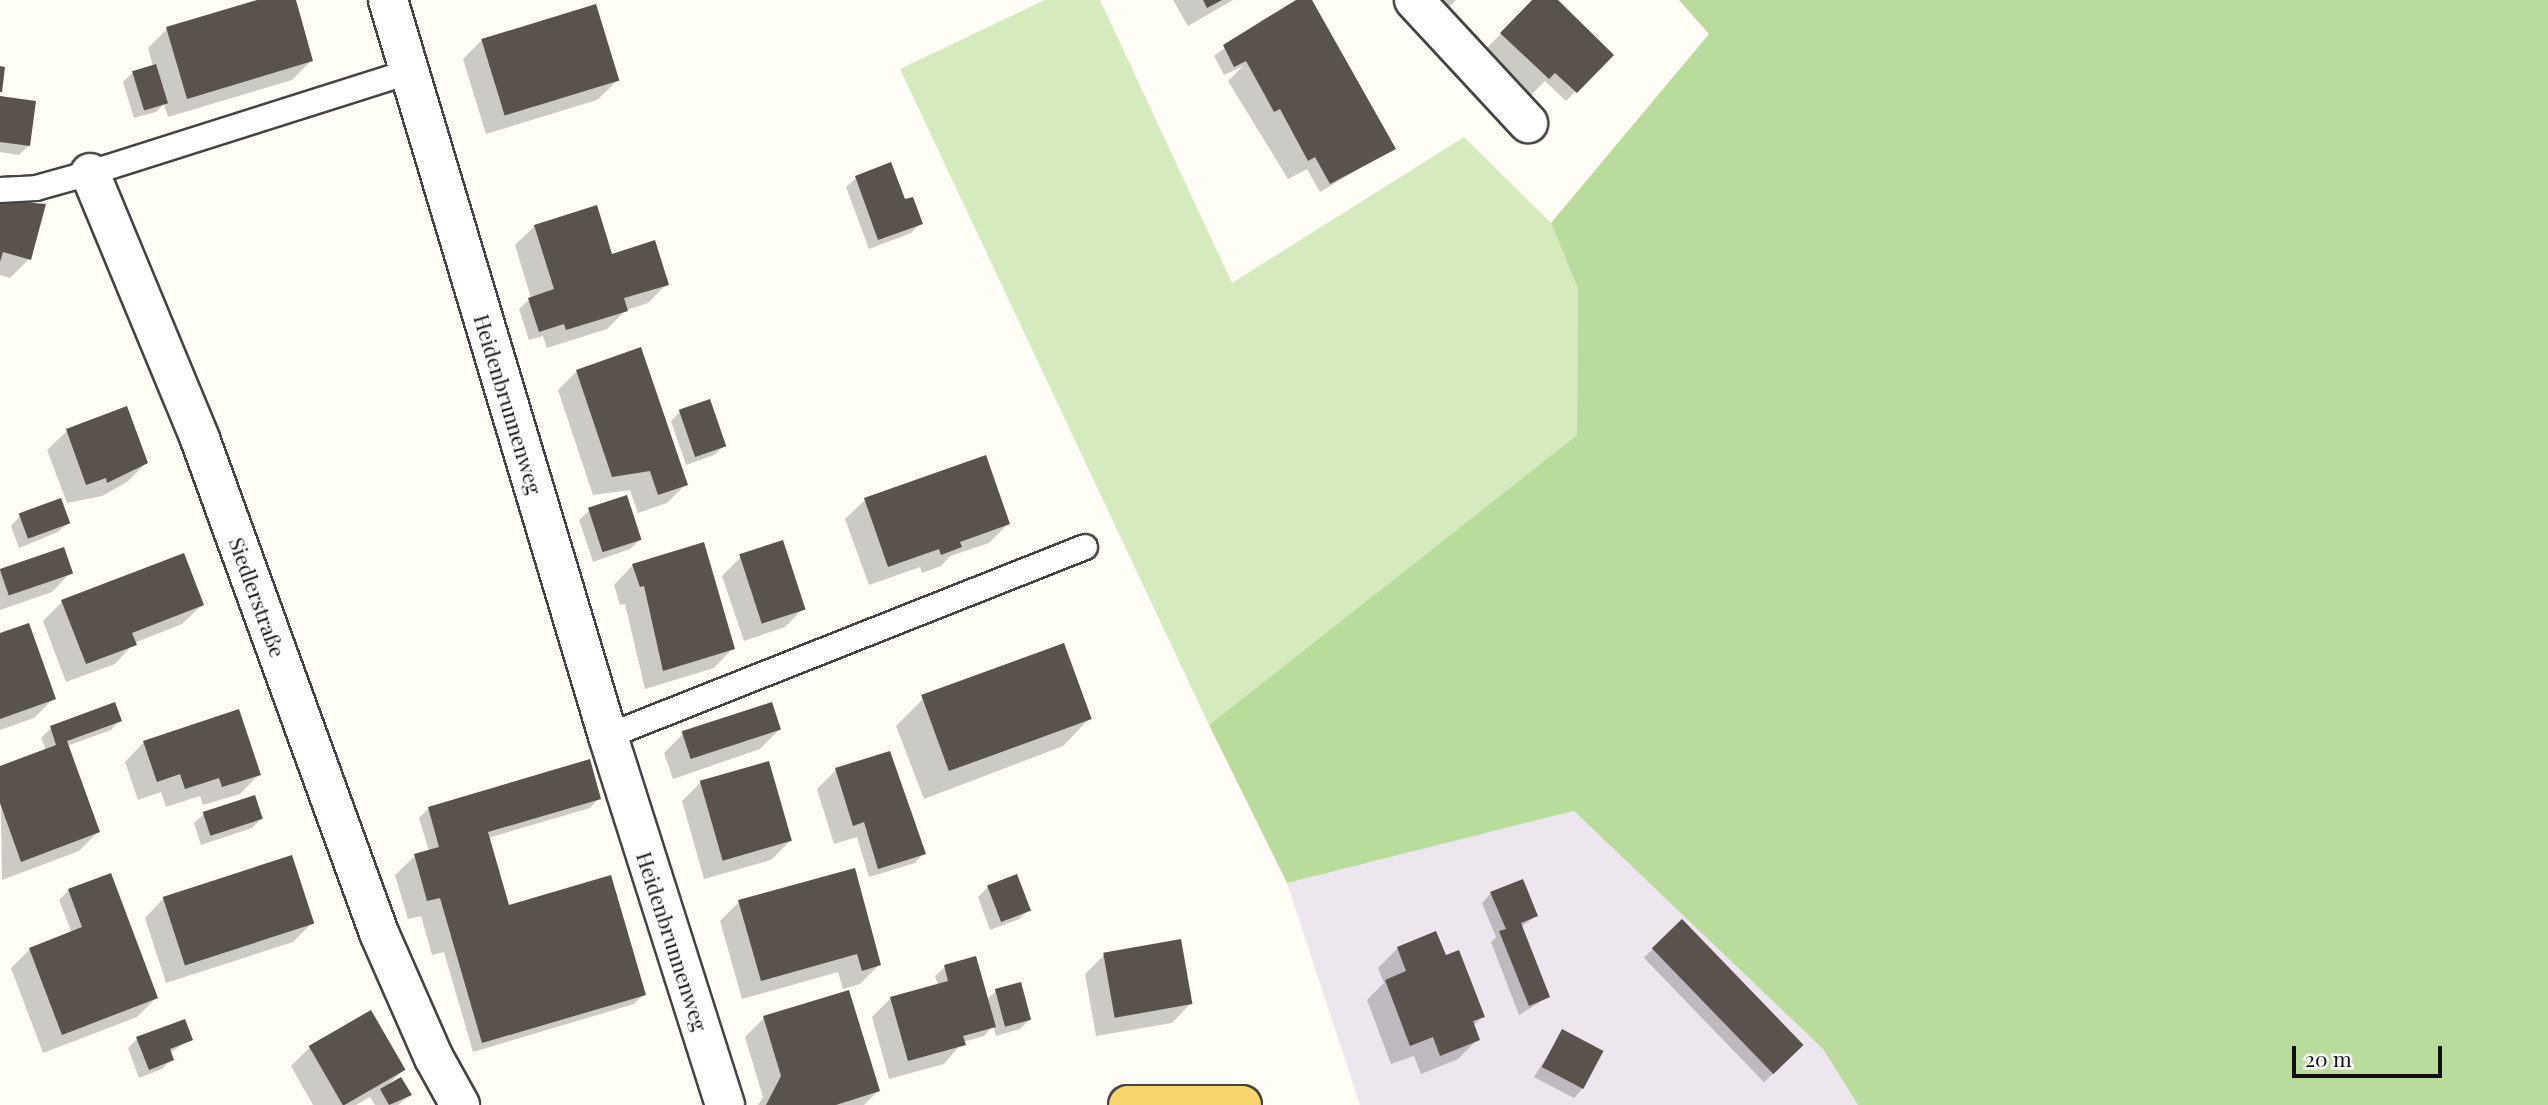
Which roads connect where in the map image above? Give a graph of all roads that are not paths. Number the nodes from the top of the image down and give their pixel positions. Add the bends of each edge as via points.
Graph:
1 (388, 0) edge
2 (1414, 0) edge
3 (410, 72) junction
4 (1528, 123) dead end
5 (90, 173) junction
6 (0, 190) edge
7 (1085, 547) dead end
8 (608, 736) junction
9 (460, 1105) edge
10 (725, 1105) edge
11 (1128, 1105) edge
12 (1242, 1105) edge

1 - 3 street, Heidenbrunnenweg
2 - 4 street
3 - 5 lane
3 - 8 street, Heidenbrunnenweg
5 - 6 lane via 36,188
5 - 9 street, Siedlerstraße via 200,439 379,933
7 - 8 lane
8 - 10 street, Heidenbrunnenweg
11 - 12 main road

